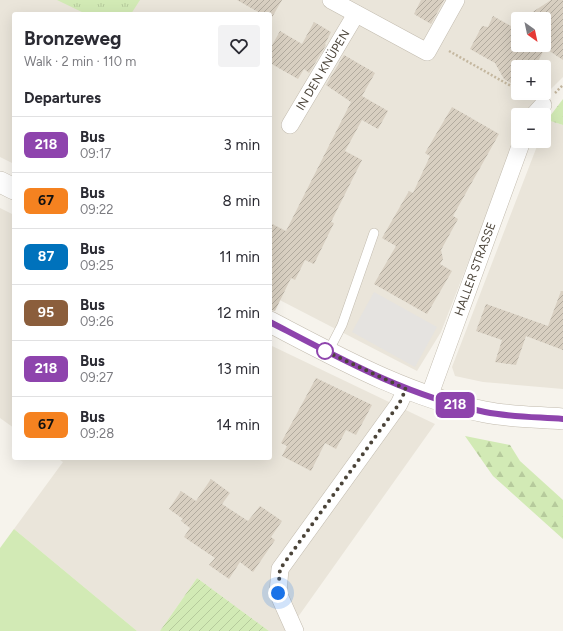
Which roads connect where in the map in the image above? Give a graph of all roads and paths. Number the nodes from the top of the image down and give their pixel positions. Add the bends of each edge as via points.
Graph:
1 (331, 0) edge
2 (456, 0) edge
3 (356, 14) junction
4 (428, 52) junction
5 (511, 86) edge
6 (290, 126) dead end
7 (519, 148) edge
8 (0, 182) edge
9 (12, 188) edge
10 (374, 233) dead end
11 (272, 323) edge
12 (328, 352) junction
13 (406, 389) junction
14 (429, 397) junction
15 (563, 419) edge
16 (295, 631) edge

1 - 3 street
2 - 4 street
3 - 4 street
3 - 6 street, IN DEN KNÜPEN
4 - 5 path via 449,51
7 - 14 street, HALLER STRASSE
8 - 9 street
10 - 12 lane via 342,325
11 - 12 street
12 - 13 street
13 - 14 street
13 - 16 street via 399,404 280,569 278,593
14 - 15 street via 486,412

